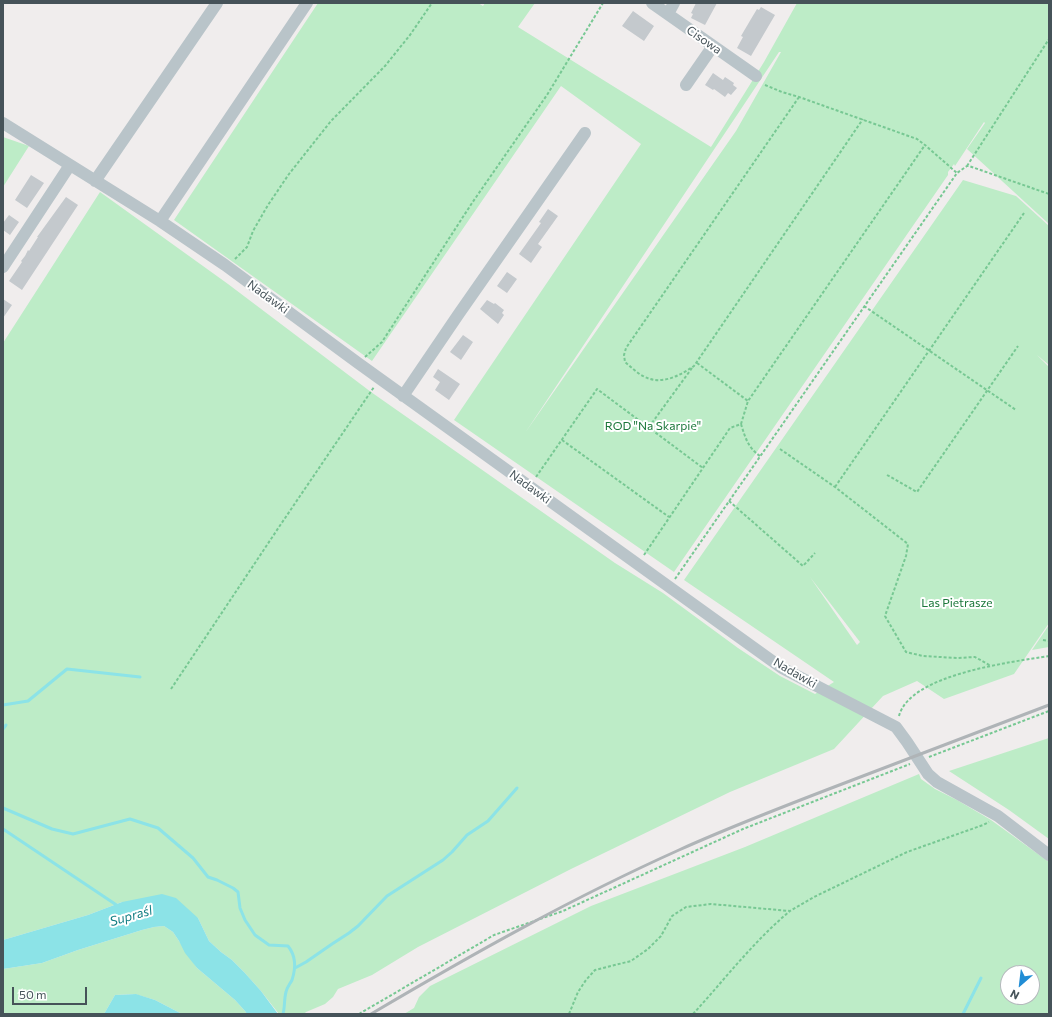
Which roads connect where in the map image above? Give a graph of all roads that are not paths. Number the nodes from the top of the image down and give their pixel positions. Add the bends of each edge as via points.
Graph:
1 (217, 3) edge
2 (307, 3) edge
3 (652, 3) edge
4 (674, 3) edge
5 (668, 14) junction
6 (713, 46) junction
7 (756, 76) dead end
8 (686, 86) dead end
9 (3, 123) edge
10 (585, 133) dead end
11 (70, 165) junction
12 (96, 181) junction
13 (160, 221) junction
14 (3, 267) edge
15 (403, 396) junction
16 (1049, 855) edge

1 - 12 street
2 - 13 street
3 - 5 street, Cisowa
4 - 5 street
5 - 6 street, Cisowa
6 - 7 street, Cisowa
6 - 8 street
9 - 11 street, Nadawki
10 - 15 street
11 - 12 street, Nadawki
11 - 14 street
12 - 13 street, Nadawki
13 - 15 street, Nadawki via 225,265
15 - 16 street, Nadawki via 782,668 896,727 928,774 937,782 998,816

